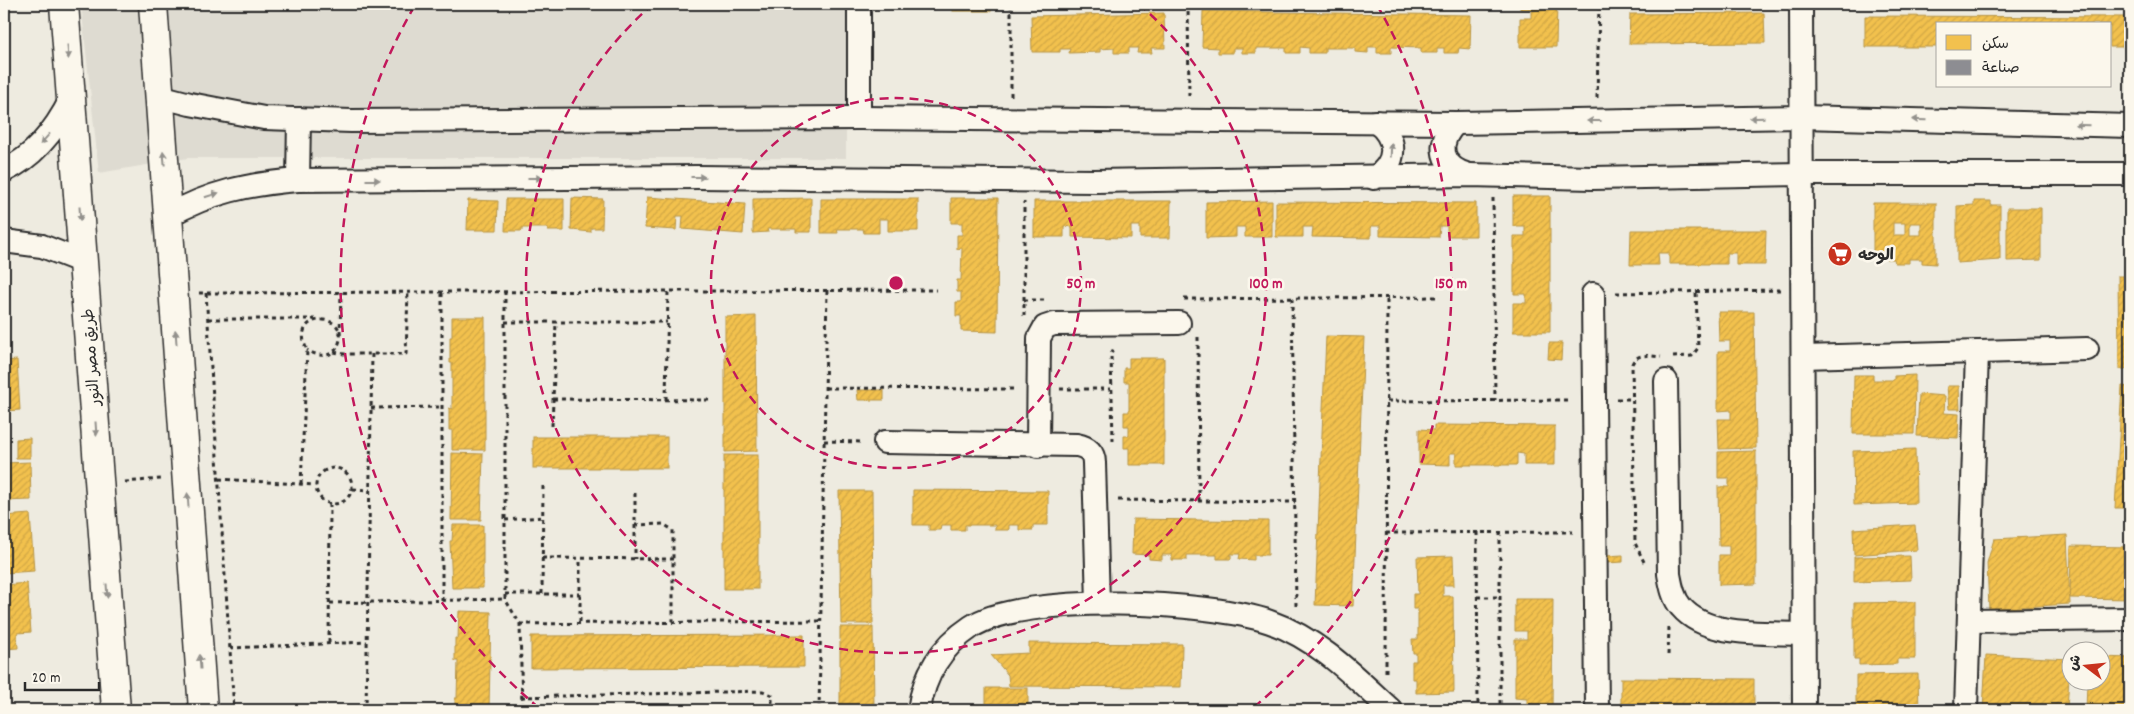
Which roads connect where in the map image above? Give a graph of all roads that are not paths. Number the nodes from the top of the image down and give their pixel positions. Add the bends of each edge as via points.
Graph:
1 (64, 4) edge
2 (153, 4) edge
3 (859, 4) edge
4 (1801, 4) edge
5 (159, 96) junction
6 (71, 99) junction
7 (1802, 117) junction
8 (859, 118) junction
9 (299, 119) junction
10 (1376, 122) junction
11 (1456, 123) junction
12 (2130, 126) edge
13 (4, 171) edge
14 (1802, 174) junction
15 (2130, 174) edge
16 (1469, 176) junction
17 (1374, 178) junction
18 (298, 180) junction
19 (168, 216) junction
20 (4, 241) edge
21 (83, 262) junction
22 (1593, 294) road end
23 (1189, 330) road end
24 (2087, 349) dead end
25 (1977, 352) junction
26 (1803, 357) junction
27 (1666, 381) dead end
28 (885, 442) road end
29 (1038, 446) junction
30 (1098, 603) junction
31 (2130, 619) edge
32 (1968, 621) junction
33 (1804, 634) junction
34 (1389, 708) edge
35 (116, 710) edge
36 (204, 710) edge
37 (918, 710) edge
38 (1597, 710) edge
39 (1804, 710) edge
40 (1966, 710) edge

1 -> 6 street, طريق مصر النور
2 - 5 street
3 - 8 street
4 - 7 street
5 - 9 street via 264,118
19 -> 5 street
6 -> 13 street via 47,139 30,155
6 -> 21 street, طريق مصر النور
7 -> 11 street
12 -> 7 street
7 - 14 street
8 - 9 street
8 - 10 street
9 - 18 street
10 - 11 street
17 -> 10 street via 1382,173 1392,156 1390,136
11 - 16 street via 1444,139 1443,149 1451,167
14 - 15 street
14 - 16 street via 1592,178
14 - 26 street
16 - 17 street
18 -> 17 street
19 -> 18 street via 218,193 250,185
36 -> 19 street
20 - 21 street via 42,246
21 -> 35 street, طريق مصر النور
22 - 38 street
23 - 29 street via 1045,326 1039,338
24 - 25 street
25 - 26 street
25 - 32 street
26 - 33 street
27 - 33 street via 1669,574 1673,592 1681,606 1696,620 1716,628
28 - 29 street
29 - 30 street via 1083,446 1094,458
30 - 34 street via 1166,605 1232,613 1269,622 1296,634 1335,659
30 - 37 street via 999,614 973,626 950,643 933,665
31 - 32 street
32 - 40 street
33 - 39 street

